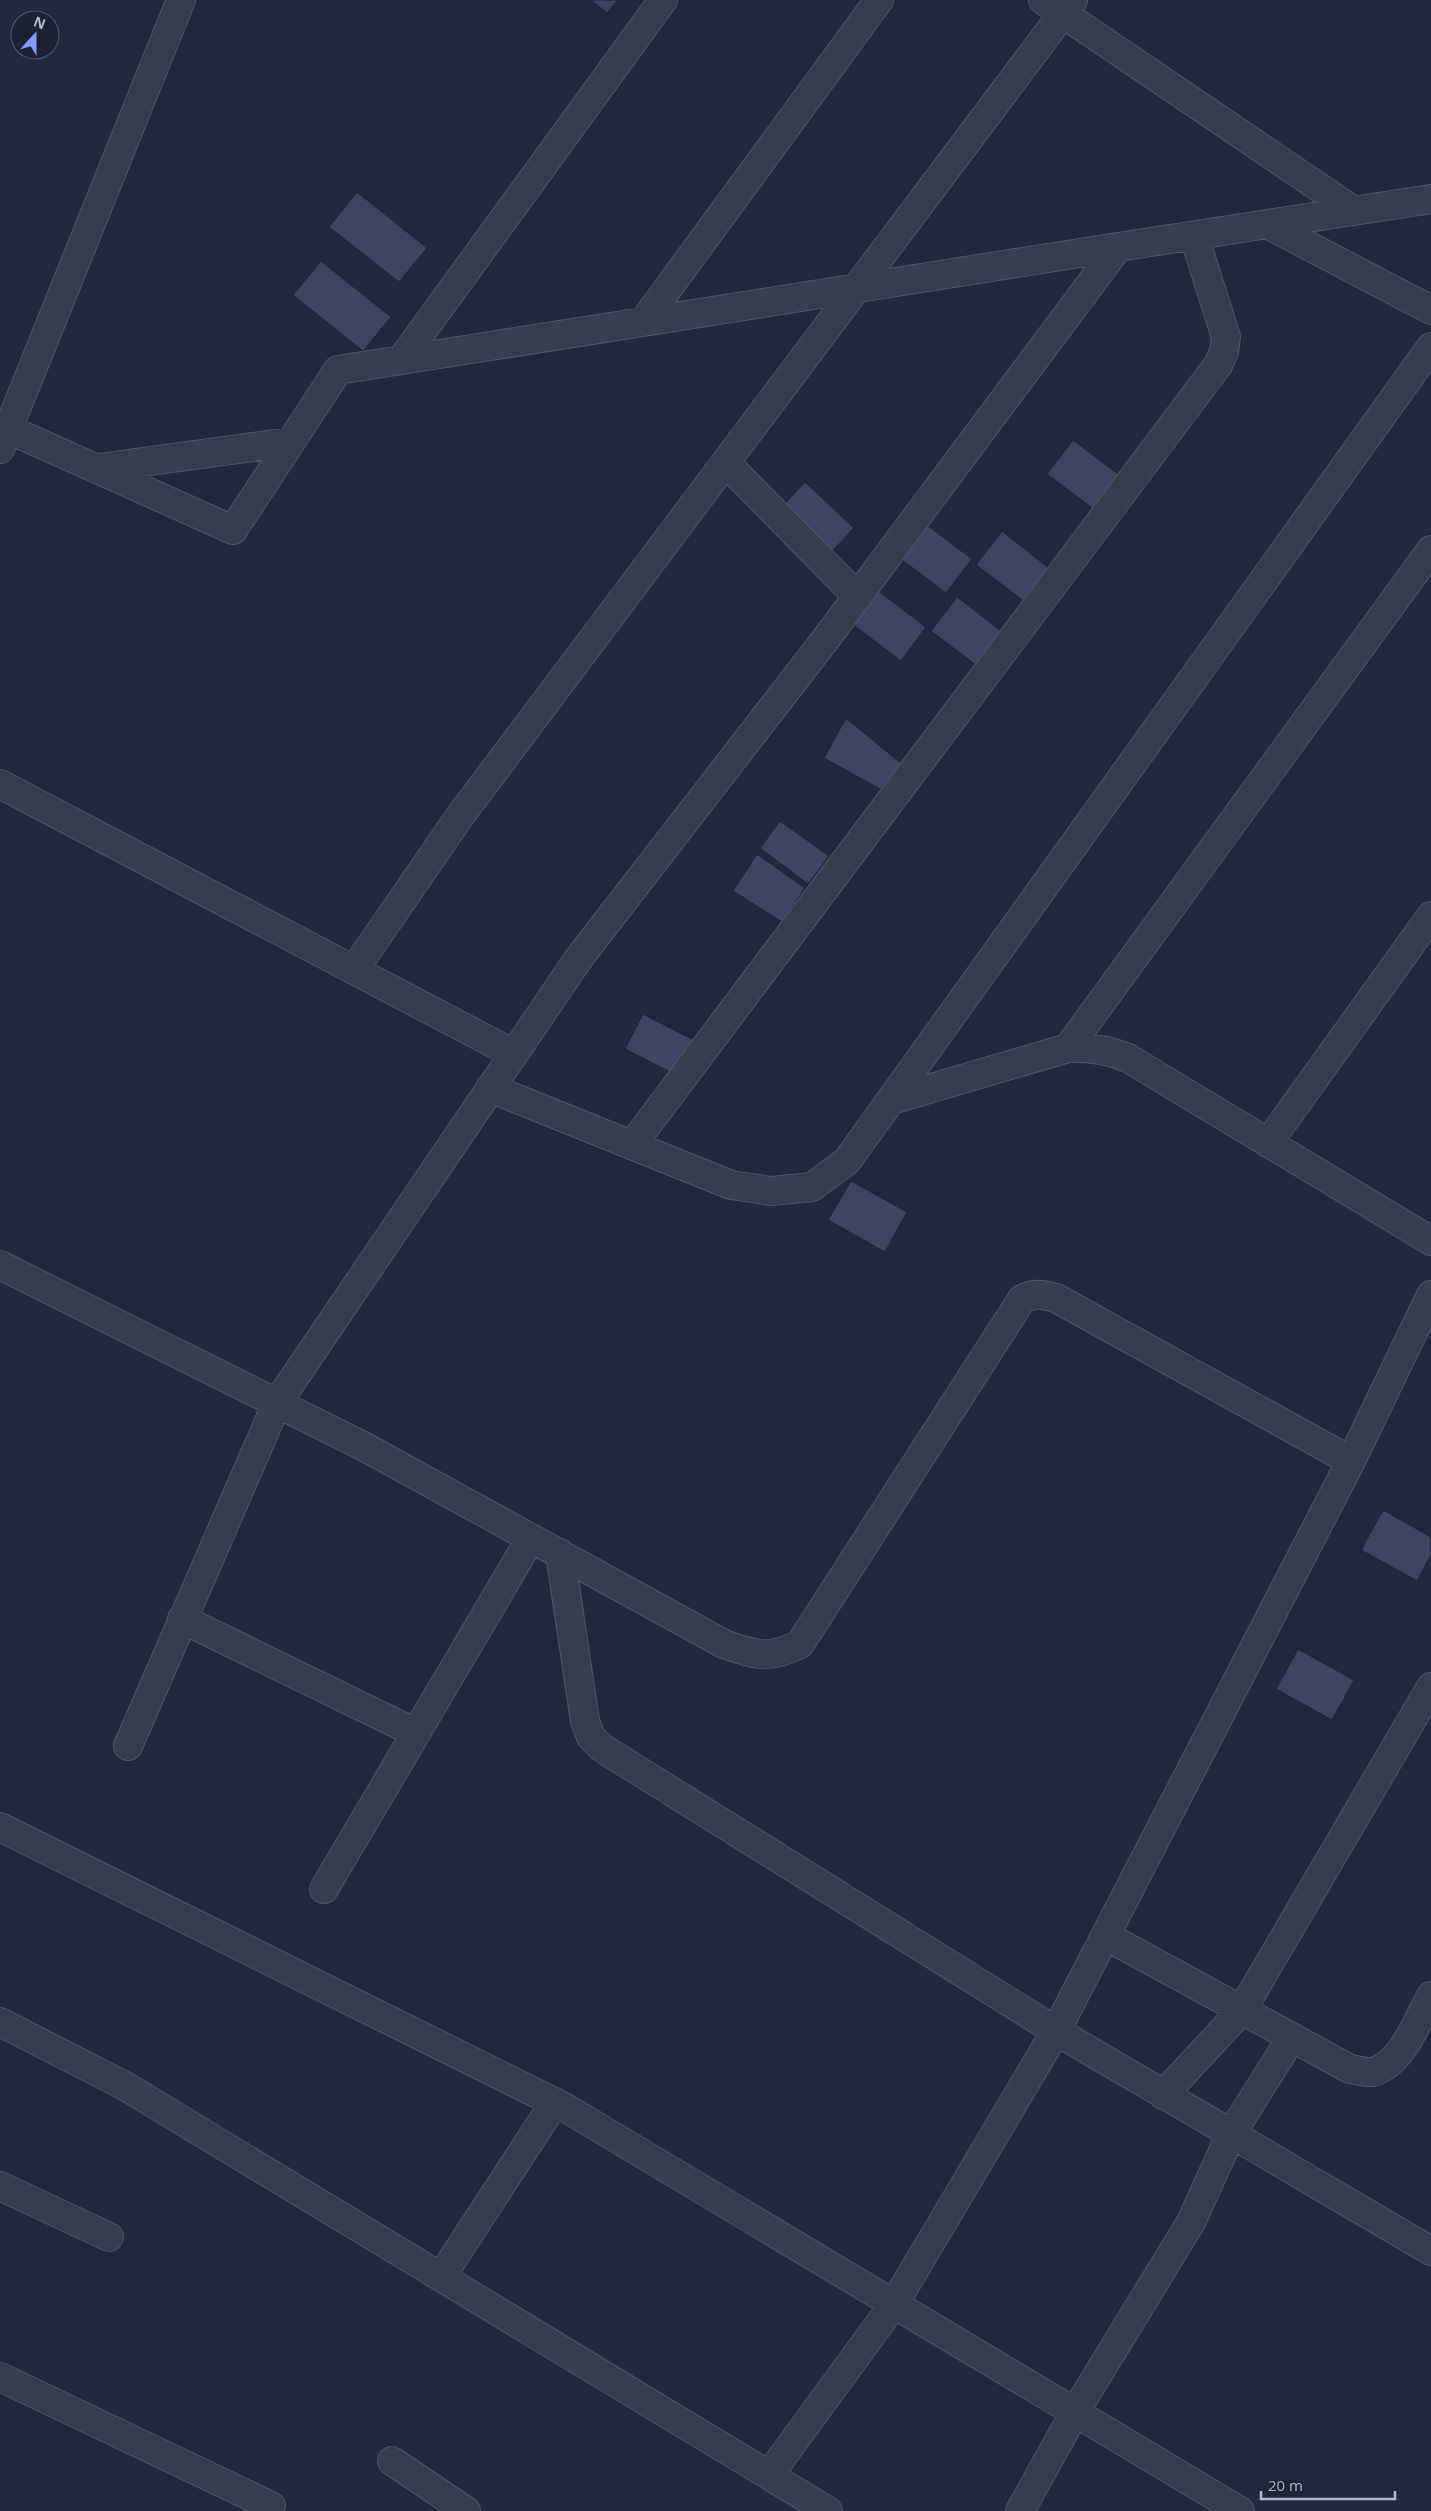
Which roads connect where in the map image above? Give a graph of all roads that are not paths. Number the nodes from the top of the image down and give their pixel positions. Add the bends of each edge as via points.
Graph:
1 (180, 0) edge
2 (662, 0) edge
3 (880, 0) edge
4 (1060, 5) edge
5 (1431, 199) edge
6 (1354, 211) junction
7 (1267, 224) junction
8 (1194, 236) junction
9 (1118, 247) junction
10 (858, 288) junction
11 (1431, 310) edge
12 (644, 321) junction
13 (1431, 347) edge
14 (402, 359) junction
15 (4, 439) edge
16 (290, 442) junction
17 (726, 463) junction
18 (99, 468) junction
19 (1431, 550) edge
20 (857, 596) junction
21 (0, 784) edge
22 (1431, 916) edge
23 (354, 970) junction
24 (1068, 1048) junction
25 (514, 1054) junction
26 (490, 1088) junction
27 (891, 1100) junction
28 (1268, 1143) junction
29 (632, 1145) junction
30 (1431, 1241) edge
31 (0, 1265) edge
32 (1431, 1295) edge
33 (277, 1403) junction
34 (1351, 1460) junction
35 (531, 1538) junction
36 (560, 1553) junction
37 (182, 1619) junction
38 (1431, 1687) edge
39 (416, 1733) junction
40 (128, 1746) dead end
41 (0, 1827) edge
42 (324, 1889) dead end
43 (1106, 1936) junction
44 (1431, 1996) edge
45 (1242, 2010) junction
46 (0, 2022) edge
47 (1056, 2031) junction
48 (1292, 2037) junction
49 (1163, 2095) junction
50 (555, 2102) junction
51 (1231, 2134) junction
52 (0, 2186) edge
53 (109, 2237) dead end
54 (1431, 2252) edge
55 (441, 2276) junction
56 (894, 2304) junction
57 (0, 2377) edge
58 (1075, 2412) junction
59 (392, 2461) dead end
60 (769, 2475) junction
61 (271, 2506) dead end
62 (466, 2511) edge
63 (828, 2511) edge
64 (1020, 2511) edge
65 (1240, 2511) edge

1 - 15 street
2 - 14 street
3 - 12 street
4 - 6 street
4 - 10 street
5 - 6 street
6 - 7 street
7 - 8 street
7 - 11 street
8 - 9 street
8 - 29 street via 1226,337 1218,365
9 - 10 street
9 - 20 street
10 - 12 street
10 - 17 street
12 - 14 street
13 - 27 street
14 - 16 street via 338,370
15 - 18 street
16 - 18 street
16 - 18 street via 233,530
17 - 20 street
17 - 23 street via 460,816
19 - 24 street
20 - 25 street via 579,958
21 - 23 street
22 - 28 street
23 - 25 street
24 - 27 street
24 - 28 street via 1092,1048 1128,1058
25 - 26 street
26 - 29 street
26 - 33 street
27 - 29 street via 847,1161 812,1186 771,1191 731,1184
28 - 30 street
31 - 33 street
32 - 34 street
33 - 35 street
33 - 37 street
34 - 36 street via 1056,1298 1031,1295 1022,1299 800,1644 783,1653 756,1655 724,1644
34 - 43 street
35 - 36 street
35 - 39 street
36 - 47 street via 585,1722 591,1737 617,1759
37 - 39 street
37 - 40 street
38 - 45 street
39 - 42 street
41 - 50 street
43 - 45 street
43 - 47 street
44 - 48 street via 1388,2066 1372,2072 1350,2069
45 - 48 street
45 - 49 street
46 - 55 street via 125,2086
47 - 49 street
47 - 56 street
48 - 51 street
49 - 51 street
50 - 55 street
50 - 56 street
51 - 54 street
51 - 58 street via 1191,2222
52 - 53 street
55 - 60 street
56 - 58 street
56 - 60 street
57 - 61 street
58 - 64 street
58 - 65 street
59 - 62 street
60 - 63 street

